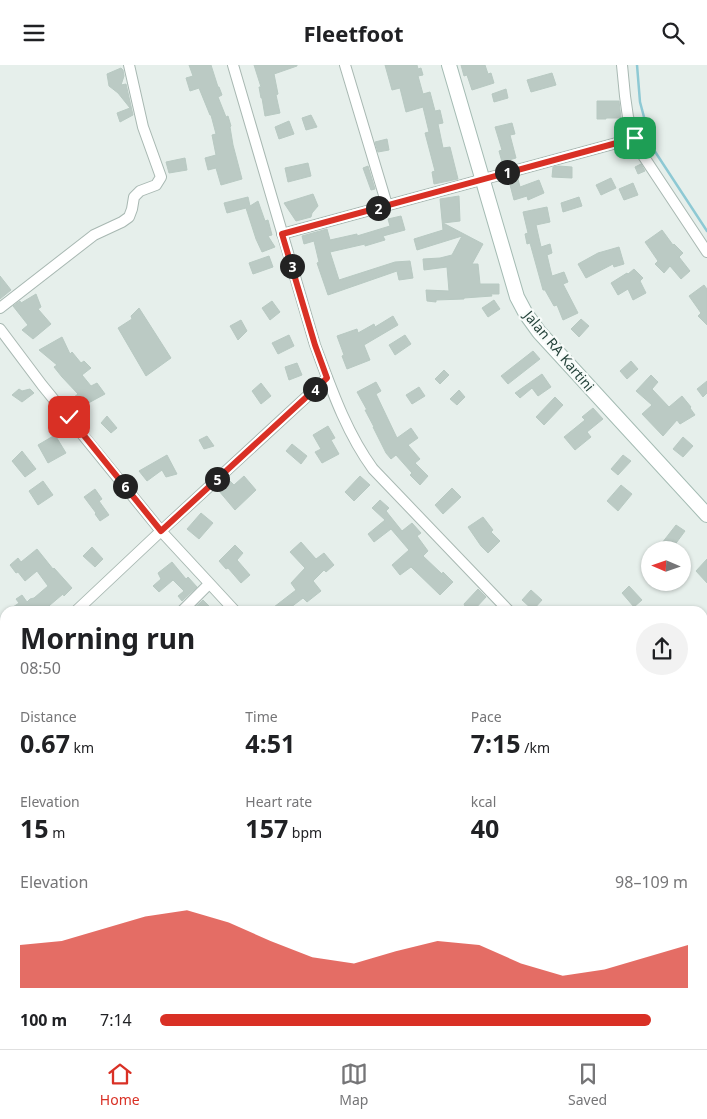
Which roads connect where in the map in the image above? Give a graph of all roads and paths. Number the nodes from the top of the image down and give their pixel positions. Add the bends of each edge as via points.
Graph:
1 (129, 65) edge
2 (233, 65) edge
3 (345, 65) edge
4 (449, 65) edge
5 (622, 65) edge
6 (635, 138) junction
7 (483, 179) junction
8 (387, 205) junction
9 (282, 234) junction
10 (707, 252) edge
11 (0, 307) edge
12 (0, 329) edge
13 (327, 378) junction
14 (707, 515) edge
15 (161, 531) junction
16 (209, 584) junction
17 (81, 606) edge
18 (187, 606) edge
19 (230, 606) edge
20 (504, 606) edge

1 - 11 street via 143,127 161,177 156,185 134,197 129,217 94,235
2 - 9 street
3 - 8 street
4 - 7 main road, Jalan RA Kartini
5 - 6 street via 624,96
6 - 7 street
6 - 10 street via 642,154
7 - 8 street
7 - 14 main road, Jalan RA Kartini via 517,297 526,314
8 - 9 street
9 - 13 street
12 - 15 street
13 - 15 street
13 - 20 street via 350,432 373,469
15 - 16 street
15 - 17 street
16 - 18 street
16 - 19 street

